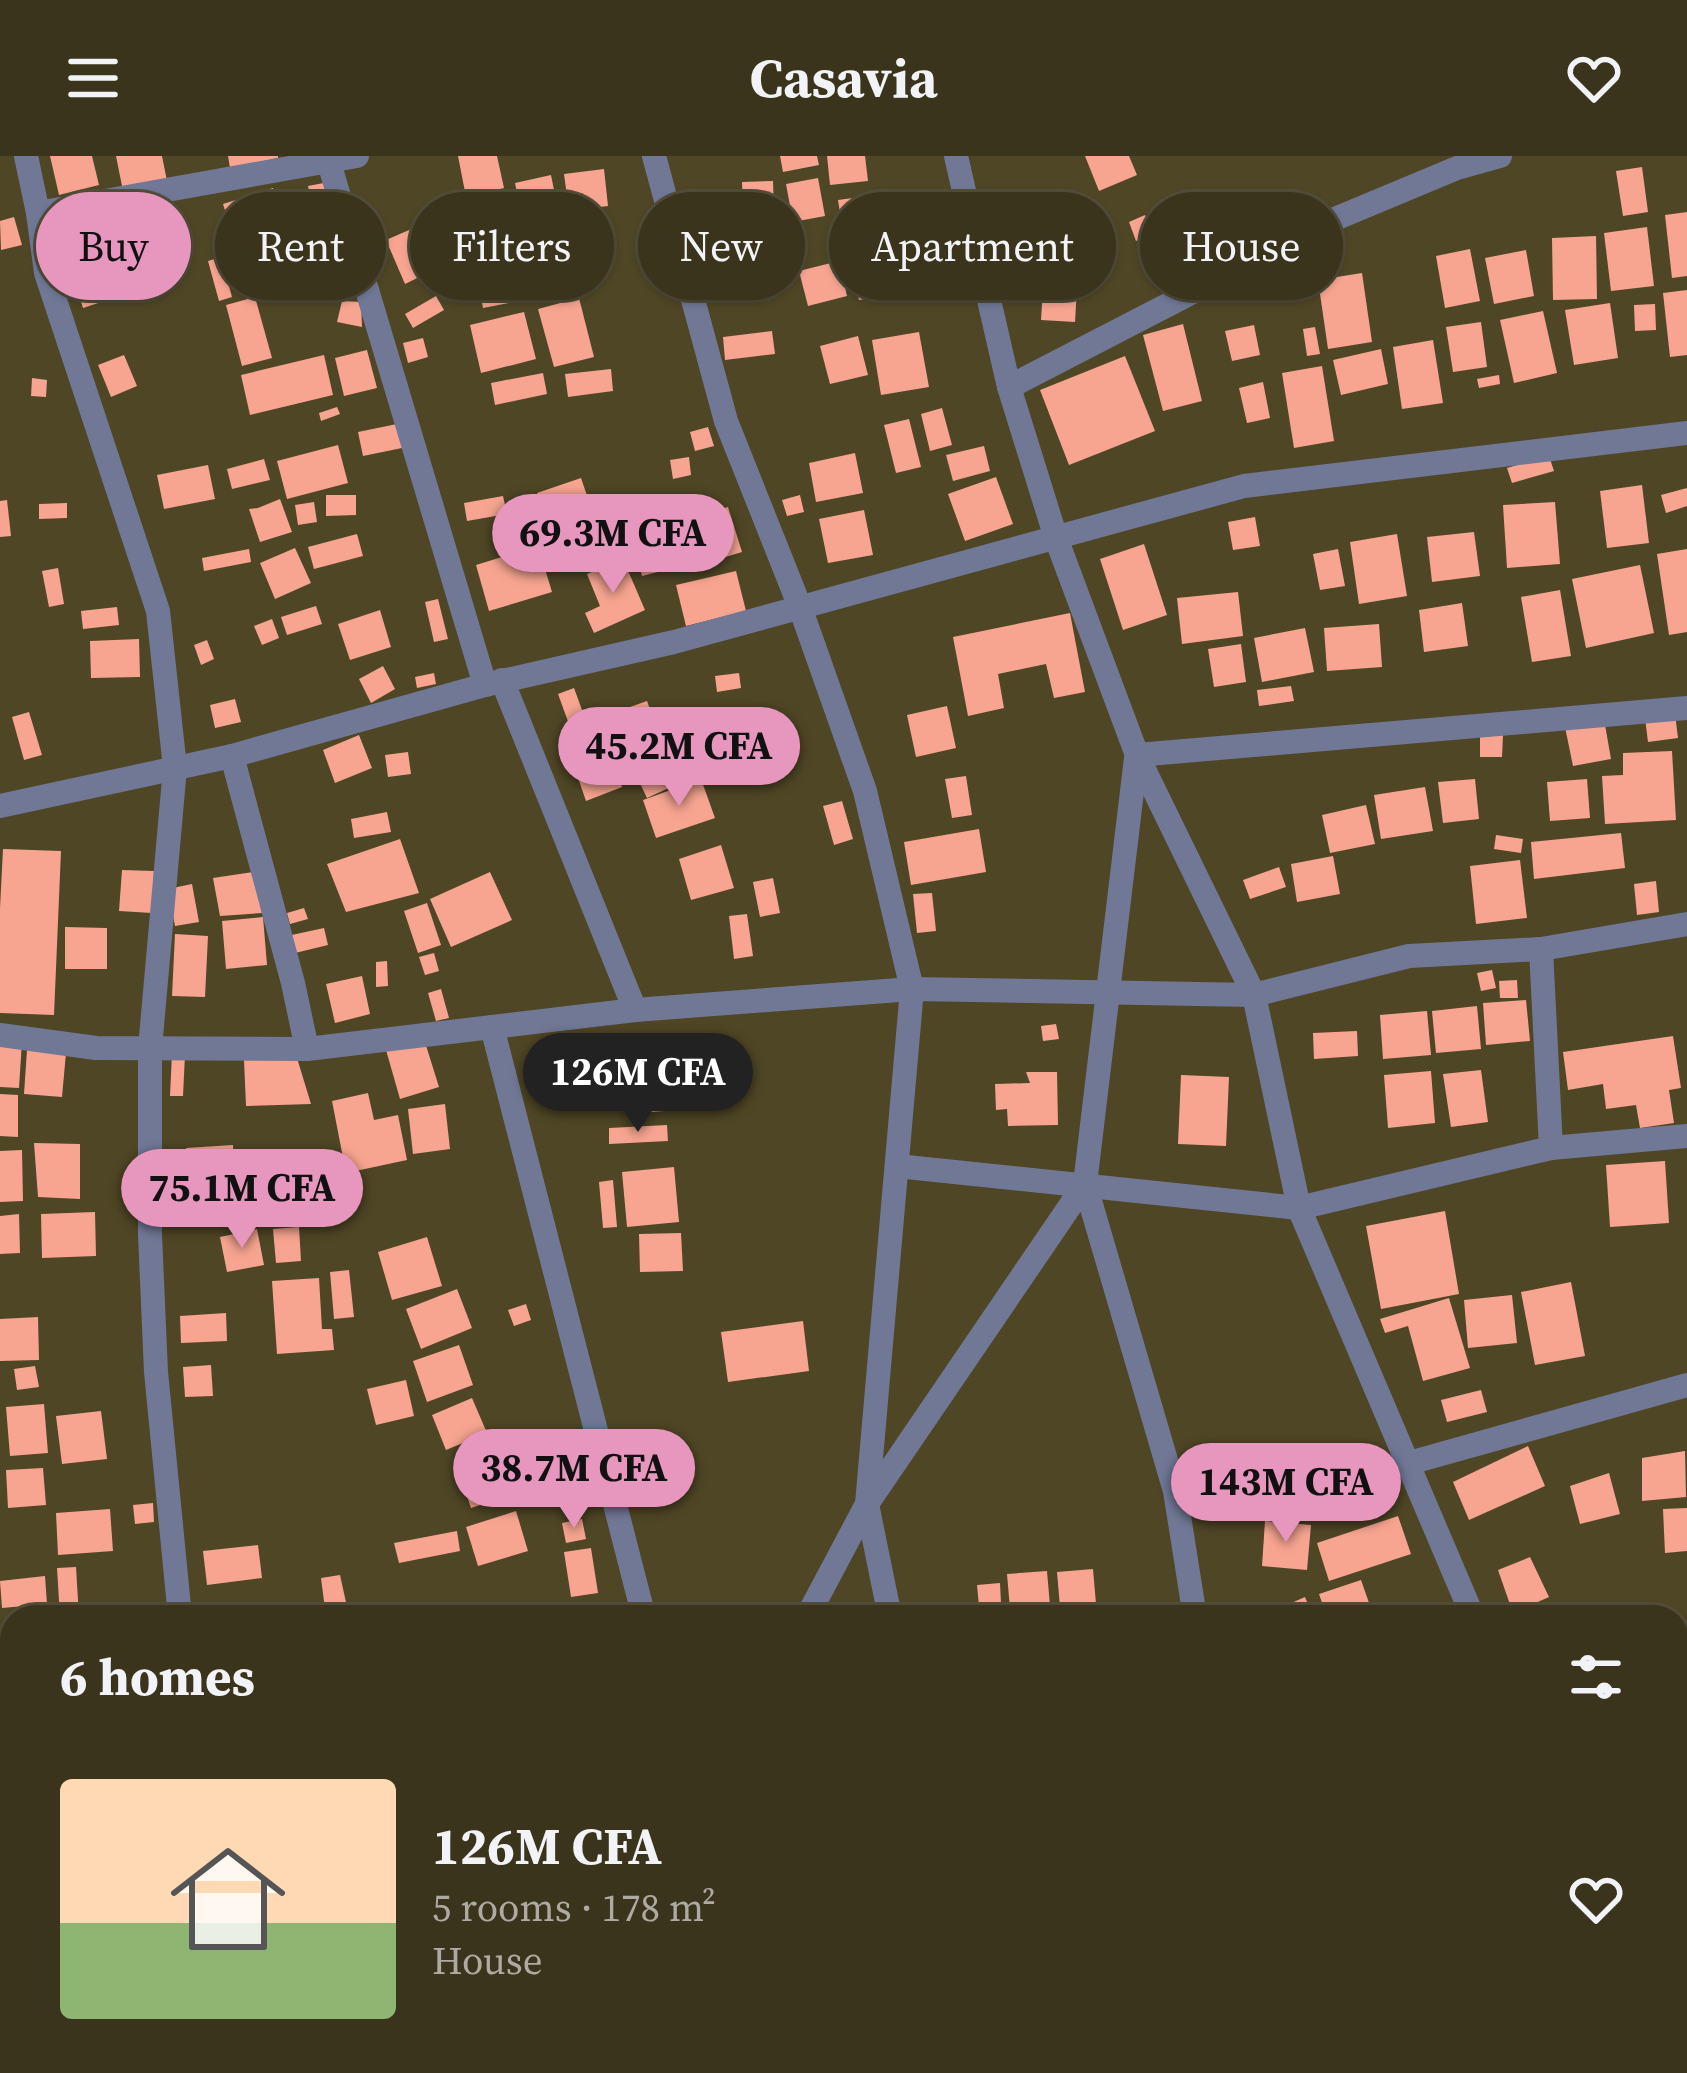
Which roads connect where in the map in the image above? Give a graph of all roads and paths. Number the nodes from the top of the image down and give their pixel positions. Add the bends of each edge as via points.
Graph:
1 (26, 156) edge
2 (357, 156) edge
3 (654, 156) edge
4 (956, 156) edge
5 (1500, 156) edge
6 (328, 159) edge
7 (151, 192) edge
8 (36, 204) edge
9 (55, 300) edge
10 (1009, 387) junction
11 (1687, 434) edge
12 (1055, 538) junction
13 (800, 607) junction
14 (493, 683) junction
15 (1687, 707) edge
16 (1137, 755) junction
17 (232, 756) junction
18 (175, 768) junction
19 (0, 806) edge
20 (1687, 924) edge
21 (1541, 949) junction
22 (913, 989) junction
23 (1108, 992) junction
24 (1254, 994) junction
25 (635, 1010) junction
26 (492, 1027) junction
27 (0, 1035) edge
28 (150, 1048) junction
29 (307, 1049) junction
30 (1687, 1136) edge
31 (1552, 1148) junction
32 (897, 1166) junction
33 (1085, 1184) junction
34 (1299, 1208) junction
35 (1687, 1385) edge
36 (1409, 1462) junction
37 (867, 1504) junction
38 (179, 1605) edge
39 (641, 1605) edge
40 (813, 1605) edge
41 (888, 1605) edge
42 (1193, 1605) edge
43 (1468, 1605) edge

1 - 8 street
2 - 6 street
3 - 13 street via 726,422
4 - 10 street
5 - 10 street via 1330,221
6 - 7 street
6 - 14 street
9 - 18 street via 158,611
10 - 12 street
11 - 12 street via 1244,486
12 - 13 street
12 - 16 street
13 - 14 street
13 - 22 street via 865,791
14 - 17 street
14 - 25 street
15 - 16 street
16 - 23 street
16 - 24 street
17 - 18 street
17 - 29 street
18 - 19 street
18 - 28 street
20 - 21 street
21 - 24 street via 1408,956
21 - 31 street
22 - 23 street
22 - 25 street
22 - 32 street
23 - 24 street
23 - 33 street
24 - 34 street
25 - 26 street
26 - 29 street
26 - 39 street
27 - 28 street
28 - 29 street
28 - 38 street via 156,1372
30 - 31 street
31 - 34 street
32 - 33 street
32 - 37 street
33 - 34 street
33 - 37 street
33 - 42 street via 1175,1491
34 - 36 street
35 - 36 street
36 - 43 street
37 - 40 street
37 - 41 street

